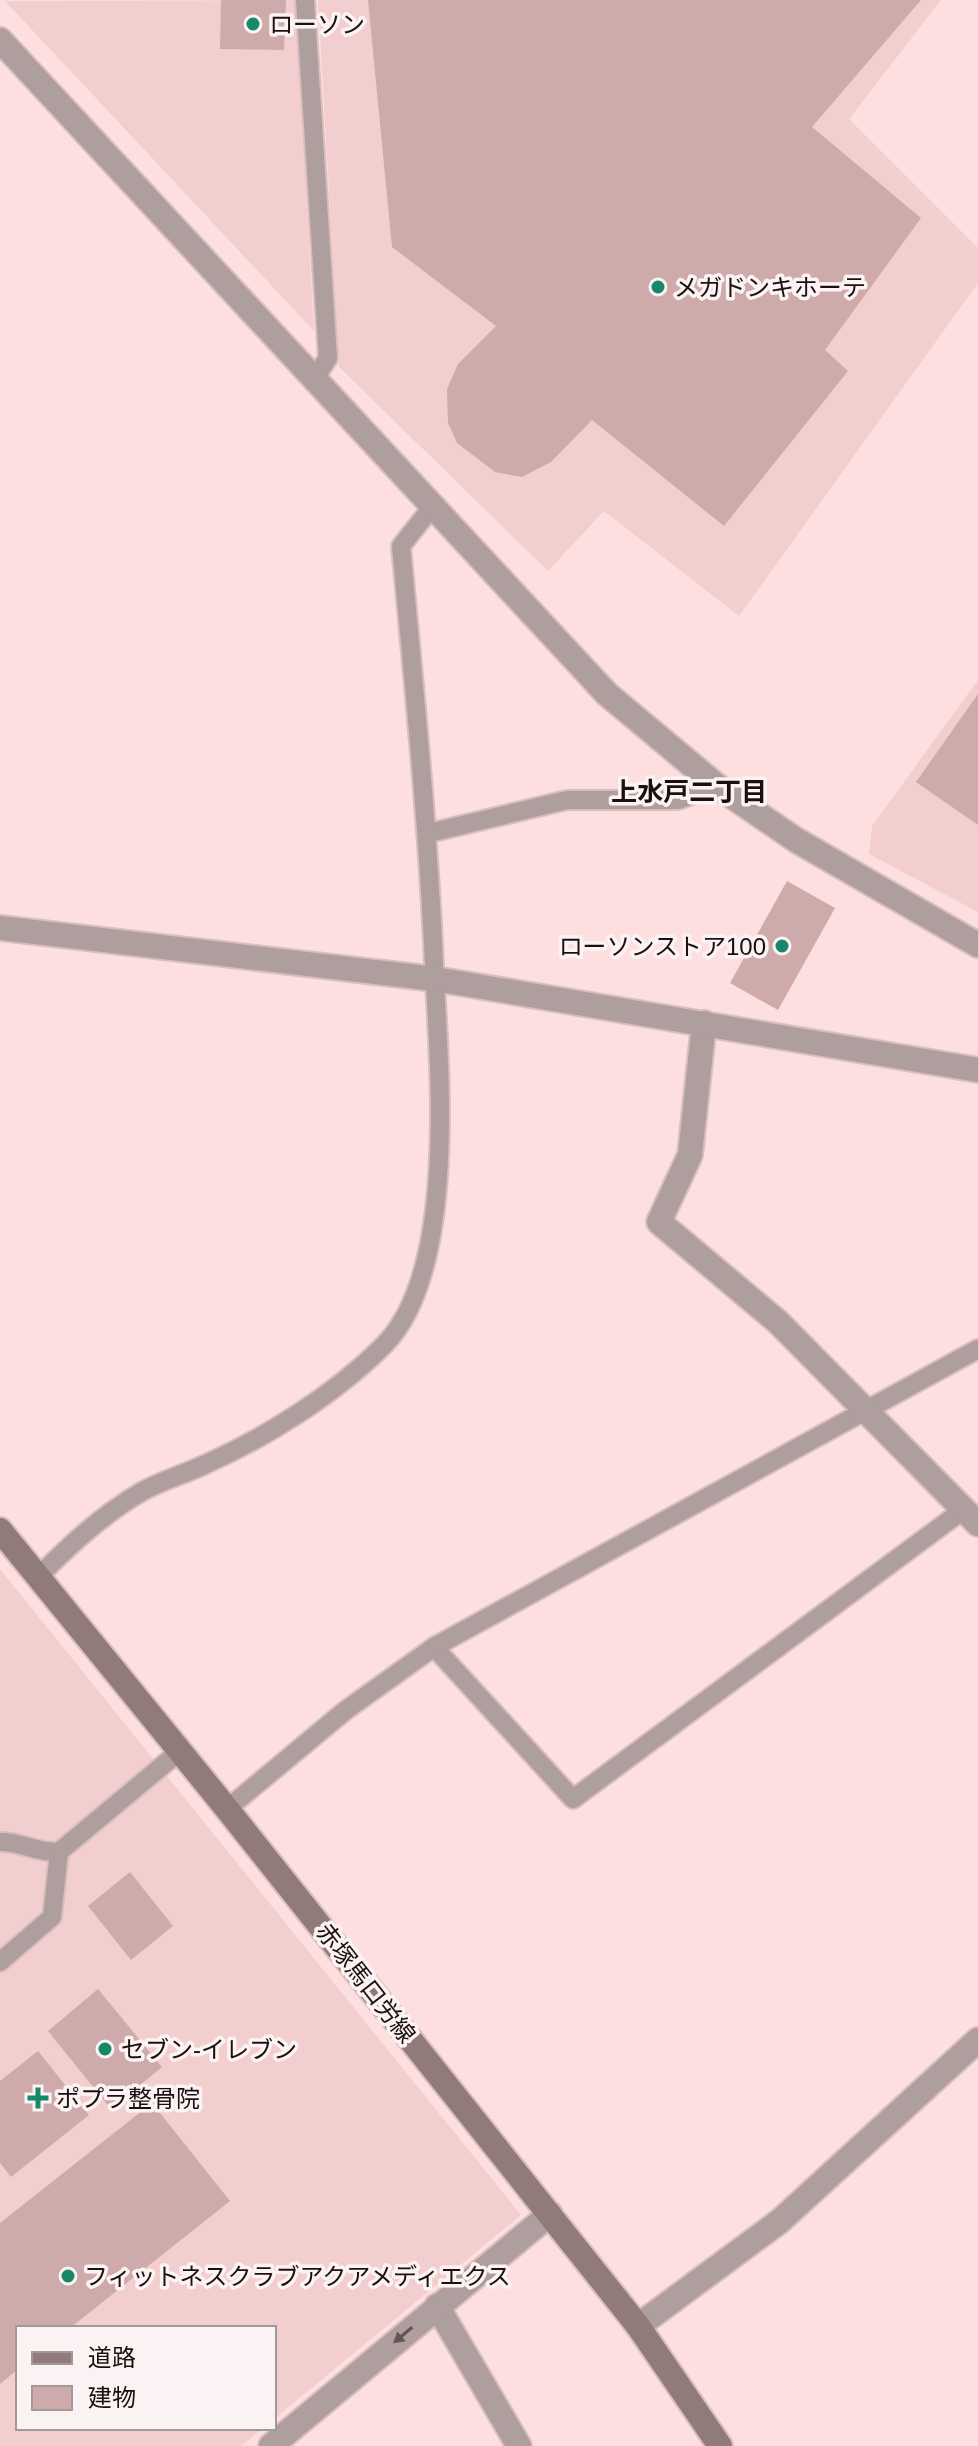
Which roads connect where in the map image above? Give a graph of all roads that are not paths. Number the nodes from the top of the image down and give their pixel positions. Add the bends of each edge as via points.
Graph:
1 (305, 0) edge
2 (0, 40) edge
3 (315, 378) junction
4 (433, 506) junction
5 (717, 786) junction
6 (429, 833) junction
7 (0, 928) edge
8 (978, 945) edge
9 (435, 979) junction
10 (704, 1023) junction
11 (978, 1070) edge
12 (978, 1349) edge
13 (865, 1410) junction
14 (971, 1517) edge
15 (0, 1530) edge
16 (38, 1577) junction
17 (434, 1647) junction
18 (180, 1751) junction
19 (227, 1809) junction
20 (0, 1842) edge
21 (59, 1852) junction
22 (0, 1962) edge
23 (978, 2040) edge
24 (550, 2214) junction
25 (437, 2306) junction
26 (638, 2326) junction
27 (271, 2446) edge
28 (519, 2446) edge
29 (720, 2446) edge

1 - 3 lane via 328,358
2 - 3 street
3 - 4 street
4 - 5 street via 607,694
4 - 6 lane via 401,546
5 - 6 lane via 678,800 567,800
5 - 8 street via 796,840
6 - 9 lane
7 - 9 street
9 - 10 street
9 - 16 lane via 440,1138 434,1207 424,1269 410,1307 387,1342 277,1428 143,1491 84,1530
10 - 11 street
10 - 13 street via 690,1155 659,1222 778,1322
12 - 13 lane
13 - 14 street
13 - 17 lane
14 - 17 lane via 573,1799
15 - 16 main road, 赤塚馬口労線
16 - 18 main road, 赤塚馬口労線
17 - 19 lane via 346,1710
18 - 19 main road, 赤塚馬口労線
18 - 21 lane
19 - 24 main road, 赤塚馬口労線
20 - 21 lane via 40,1853
21 - 22 lane via 52,1917
23 - 26 street via 780,2221
24 - 25 street
24 - 26 main road, 赤塚馬口労線
25 -> 27 street
25 - 28 street
26 - 29 main road, 赤塚馬口労線

